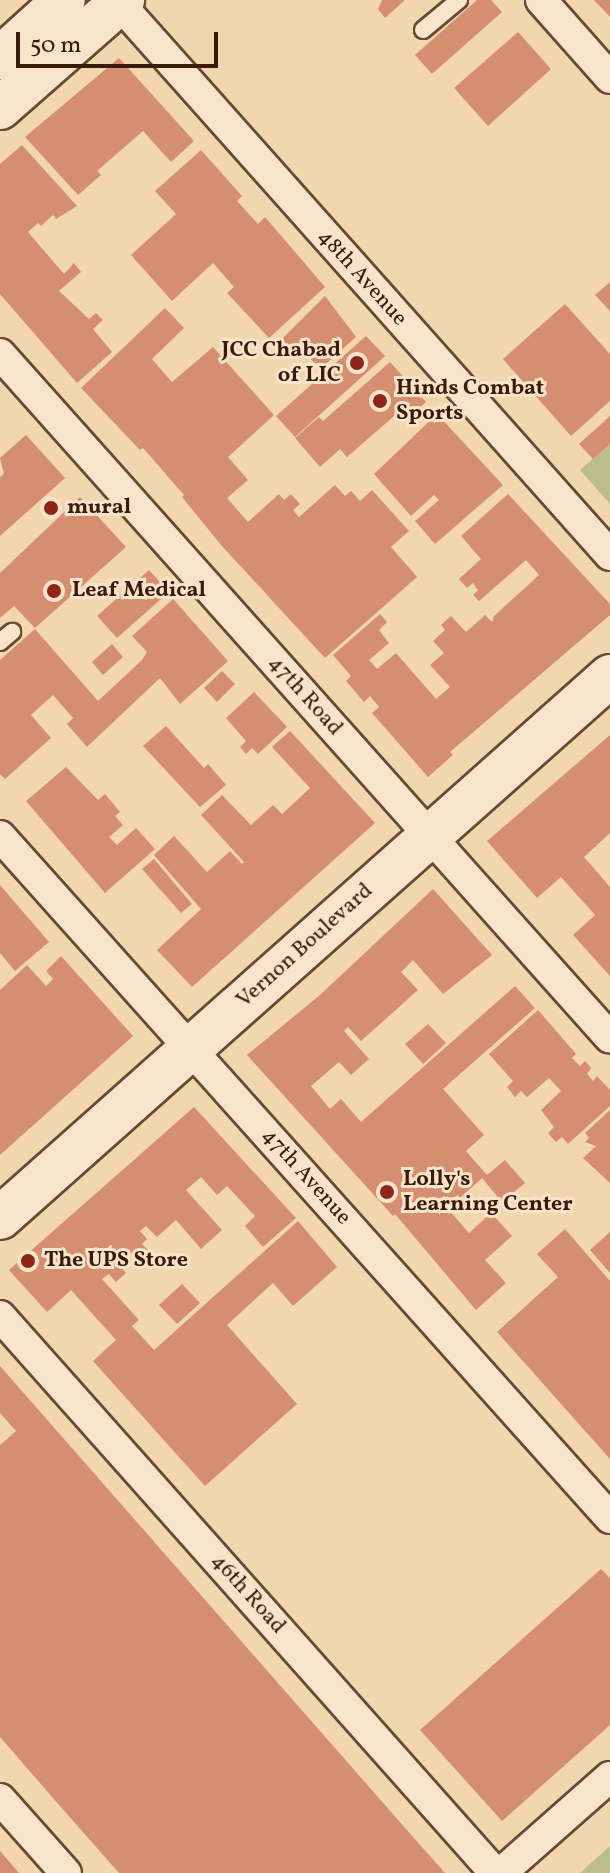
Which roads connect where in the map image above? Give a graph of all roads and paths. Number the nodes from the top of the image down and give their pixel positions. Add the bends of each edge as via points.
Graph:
1 (64, 0) edge
2 (459, 0) edge
3 (541, 0) edge
4 (119, 1) edge
5 (423, 30) dead end
6 (0, 58) edge
7 (610, 78) edge
8 (0, 108) edge
9 (0, 354) edge
10 (610, 555) edge
11 (610, 676) edge
12 (430, 835) junction
13 (0, 836) edge
14 (610, 1038) edge
15 (190, 1049) junction
16 (0, 1218) edge
17 (0, 1316) edge
18 (610, 1518) edge
19 (610, 1777) edge
20 (0, 1799) edge
21 (66, 1873) edge
22 (498, 1873) edge

1 - 6 main road
2 - 5 lane
3 - 7 street
4 - 8 main road
4 - 10 street, 48th Avenue
9 - 12 street, 47th Road
11 - 12 main road, Vernon Boulevard
12 - 14 street, 47th Road
12 - 15 main road, Vernon Boulevard
13 - 15 street, 47th Avenue
15 - 16 main road, Vernon Boulevard
15 - 18 street, 47th Avenue
17 - 22 street, 46th Road
19 - 22 street
20 - 21 street

